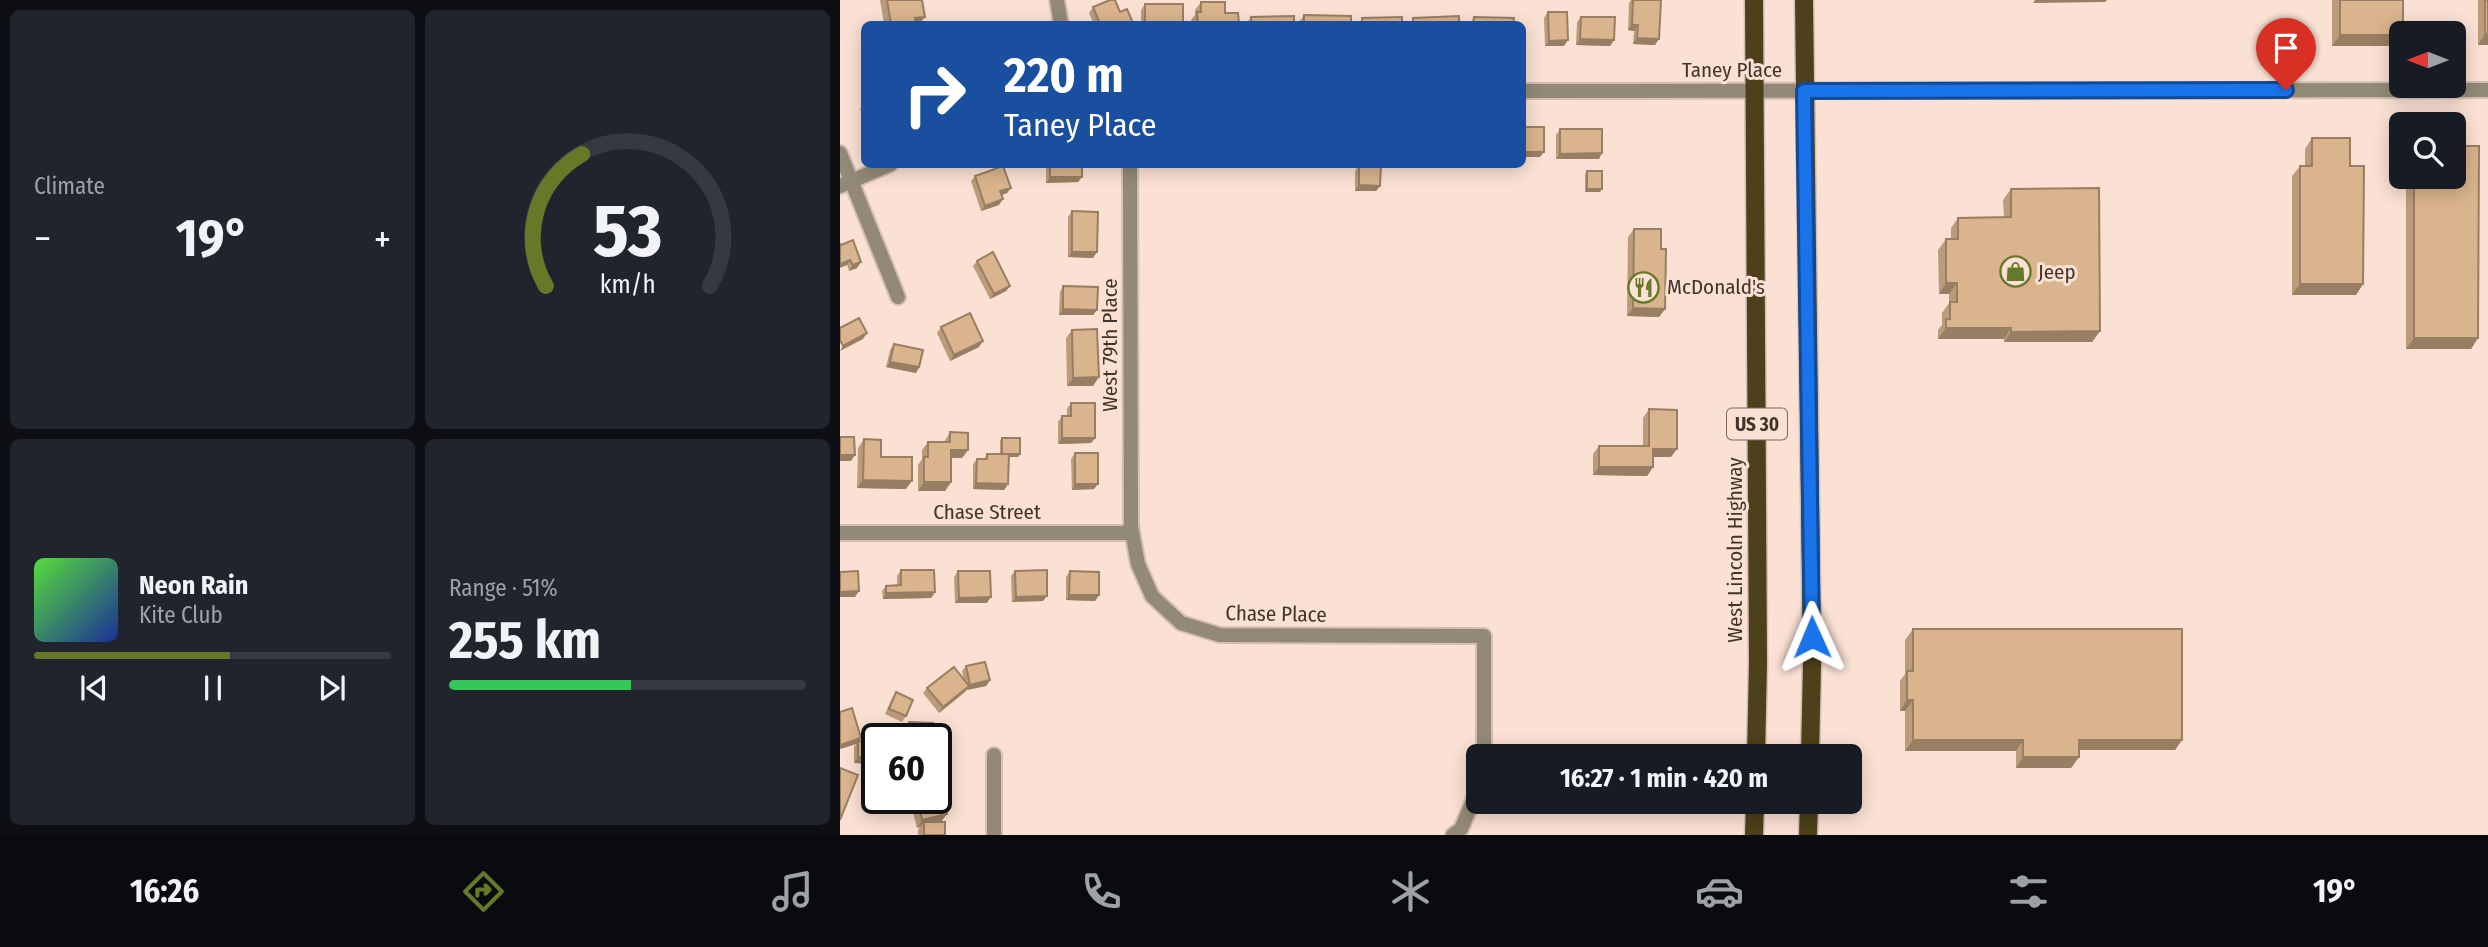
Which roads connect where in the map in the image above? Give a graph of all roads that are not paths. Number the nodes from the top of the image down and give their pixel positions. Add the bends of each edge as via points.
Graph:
1 (1057, 0) edge
2 (1754, 0) edge
3 (1804, 0) edge
4 (1060, 21) edge
5 (2488, 90) edge
6 (1526, 91) edge
7 (1755, 91) junction
8 (1804, 91) junction
9 (840, 153) edge
10 (882, 168) edge
11 (1130, 168) edge
12 (846, 183) edge
13 (898, 297) dead end
14 (1132, 526) junction
15 (840, 533) edge
16 (1484, 744) edge
17 (1756, 744) edge
18 (1810, 744) edge
19 (994, 755) dead end
20 (1467, 814) edge
21 (1755, 814) edge
22 (1808, 814) edge
23 (994, 835) edge
24 (1453, 835) edge
25 (1754, 835) edge
26 (1808, 835) edge

1 - 4 street
2 - 7 main road, US 30
3 - 8 main road, US 30
5 - 8 street, Taney Place
6 - 7 street, Taney Place
7 - 8 street, Taney Place
7 - 17 main road, West Lincoln Highway / US 30
8 - 18 main road, US 30
9 - 12 street
10 - 12 street
11 - 14 street, West 79th Place
12 - 13 street
14 - 15 street, Chase Street via 1127,533
14 - 16 street, Chase Place via 1138,564 1152,596 1181,623 1220,635 1484,636
19 - 23 street
20 - 24 street
21 - 25 main road
22 - 26 main road

